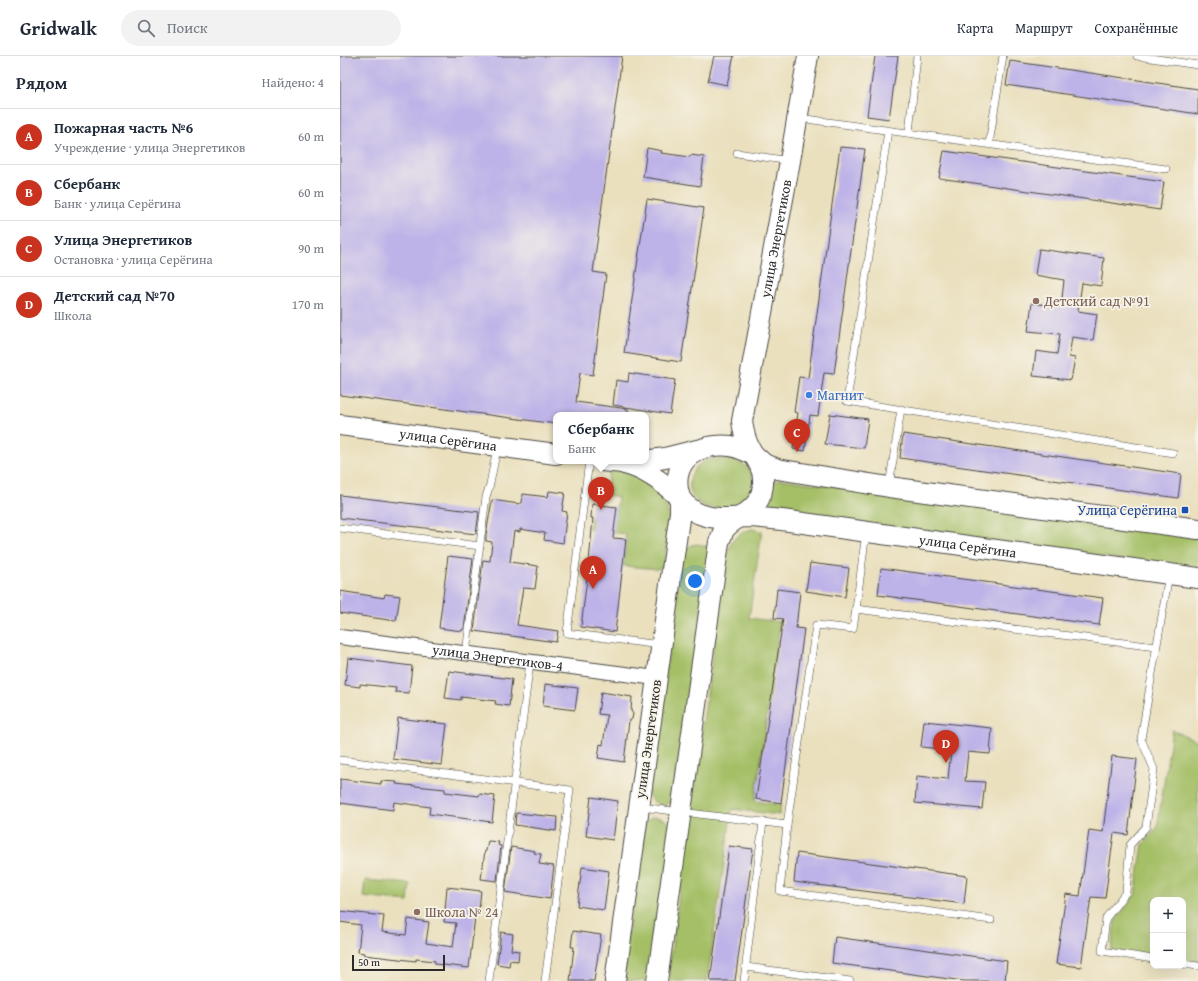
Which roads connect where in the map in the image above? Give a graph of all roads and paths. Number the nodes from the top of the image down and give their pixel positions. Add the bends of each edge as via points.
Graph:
1 (808, 56) edge
2 (917, 56) edge
3 (1004, 56) edge
4 (1137, 56) edge
5 (1198, 65) edge
6 (797, 118) junction
7 (888, 131) junction
8 (909, 133) junction
9 (989, 144) junction
10 (737, 153) dead end
11 (790, 161) junction
12 (1166, 169) dead end
13 (901, 409) junction
14 (742, 421) junction
15 (340, 425) edge
16 (497, 446) junction
17 (702, 448) junction
18 (1173, 453) dead end
19 (553, 454) edge
20 (753, 455) junction
21 (649, 460) edge
22 (589, 464) edge
23 (624, 464) edge
24 (889, 487) junction
25 (680, 498) junction
26 (737, 519) junction
27 (340, 528) edge
28 (1198, 529) edge
29 (866, 530) junction
30 (480, 546) junction
31 (1169, 574) junction
32 (1198, 578) edge
33 (856, 609) junction
34 (340, 637) edge
35 (661, 645) junction
36 (1156, 647) junction
37 (466, 654) junction
38 (530, 662) junction
39 (656, 678) junction
40 (340, 760) edge
41 (514, 783) junction
42 (638, 807) junction
43 (681, 812) junction
44 (763, 822) junction
45 (787, 825) junction
46 (991, 920) dead end
47 (1150, 959) edge
48 (1186, 964) edge
49 (1198, 966) edge
50 (746, 967) junction
51 (818, 979) edge
52 (489, 981) edge
53 (545, 981) edge
54 (615, 981) edge
55 (657, 981) edge
56 (744, 981) edge
57 (850, 981) edge

1 - 6 main road, улица Энергетиков
2 - 8 lane
3 - 9 lane
4 - 5 lane
6 - 7 lane
6 - 11 main road, улица Энергетиков
7 - 8 lane
7 - 13 lane via 847,401
8 - 9 lane
9 - 12 lane
10 - 11 lane
11 - 14 main road, улица Энергетиков
13 - 18 lane
13 - 24 lane
14 - 17 main road via 729,437
14 - 20 main road via 743,432
15 - 16 main road, улица Серёгина
16 - 19 main road, улица Серёгина
16 - 30 lane via 486,497
17 - 20 main road via 731,446
17 - 21 main road
17 - 25 main road via 688,457 680,468
20 - 24 main road via 777,469
20 - 26 main road via 760,465 763,488 758,502
22 - 35 lane via 567,633
23 - 25 main road via 668,486
24 - 28 main road
25 - 26 main road via 700,514 714,518
25 - 35 main road, улица Энергетиков
26 - 29 main road, улица Серёгина via 750,517
26 - 43 main road via 724,531 719,542
27 - 30 lane
29 - 31 main road, улица Серёгина
29 - 33 lane
30 - 37 lane
31 - 32 main road, улица Серёгина
31 - 36 lane
33 - 36 lane
33 - 45 lane via 853,629 816,625
34 - 37 street, улица Энергетиков-4
35 - 39 main road, улица Энергетиков
36 - 47 lane via 1141,739 1154,769 1146,828 1130,845 1126,892 1106,918 1102,952
37 - 38 street, улица Энергетиков-4
38 - 39 street, улица Энергетиков-4
38 - 41 lane
39 - 42 main road, улица Энергетиков
40 - 41 lane
41 - 52 lane
41 - 53 lane via 570,790
42 - 43 lane
42 - 54 main road, улица Энергетиков
43 - 44 lane
43 - 55 main road
44 - 45 lane
44 - 50 lane
45 - 46 lane via 780,891
48 - 49 lane
50 - 51 lane
50 - 56 lane
51 - 57 lane

